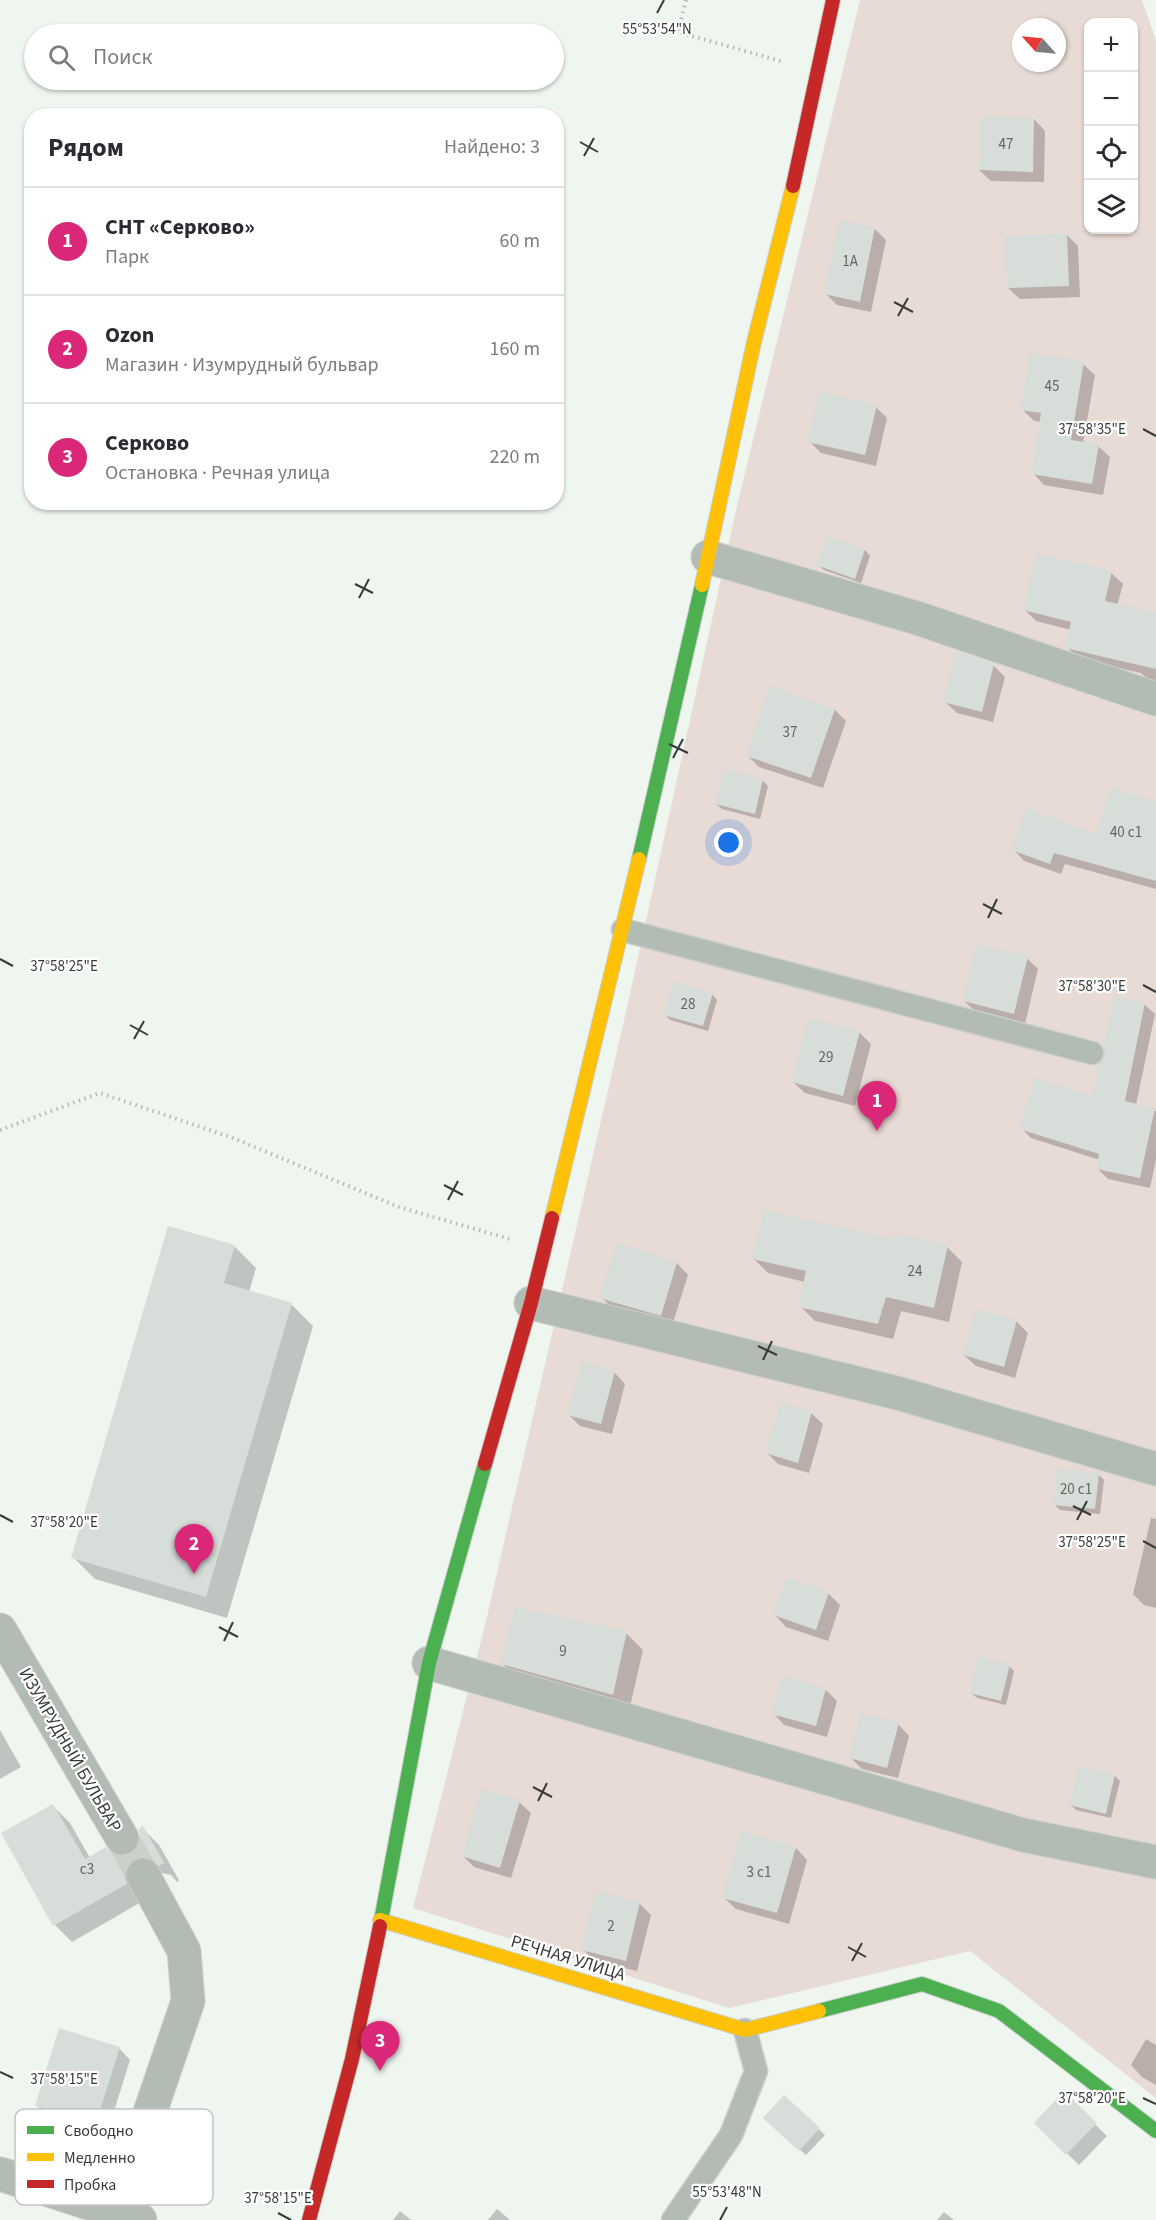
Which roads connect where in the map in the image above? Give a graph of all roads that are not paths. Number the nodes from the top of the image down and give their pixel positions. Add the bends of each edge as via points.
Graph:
1 (832, 0) edge
2 (708, 557) junction
3 (1156, 699) edge
4 (623, 930) junction
5 (1092, 1053) dead end
6 (531, 1302) junction
7 (1156, 1468) edge
8 (0, 1630) edge
9 (429, 1664) junction
10 (122, 1838) tunnel mouth
11 (1156, 1862) edge
12 (143, 1875) tunnel mouth
13 (380, 1920) junction
14 (745, 2030) junction
15 (158, 2109) edge
16 (1156, 2131) edge
17 (0, 2174) edge
18 (15, 2179) edge
19 (94, 2205) edge
20 (128, 2216) edge
21 (309, 2220) edge
22 (672, 2220) edge

1 - 2 main road
2 - 3 street via 917,618
2 - 4 main road
4 - 5 lane
4 - 6 main road
6 - 7 street via 901,1394
6 - 9 main road
8 - 10 street, ИЗУМРУДНЫЙ БУЛЬВАР
9 - 11 street via 1023,1835
9 - 13 main road
12 - 15 street via 184,1951 188,2001
13 - 14 main road, РЕЧНАЯ УЛИЦА
13 - 21 main road via 352,2060
14 - 16 main road via 922,1984 999,2011
14 - 22 lane via 756,2071 731,2135
17 - 18 street
19 - 20 street

